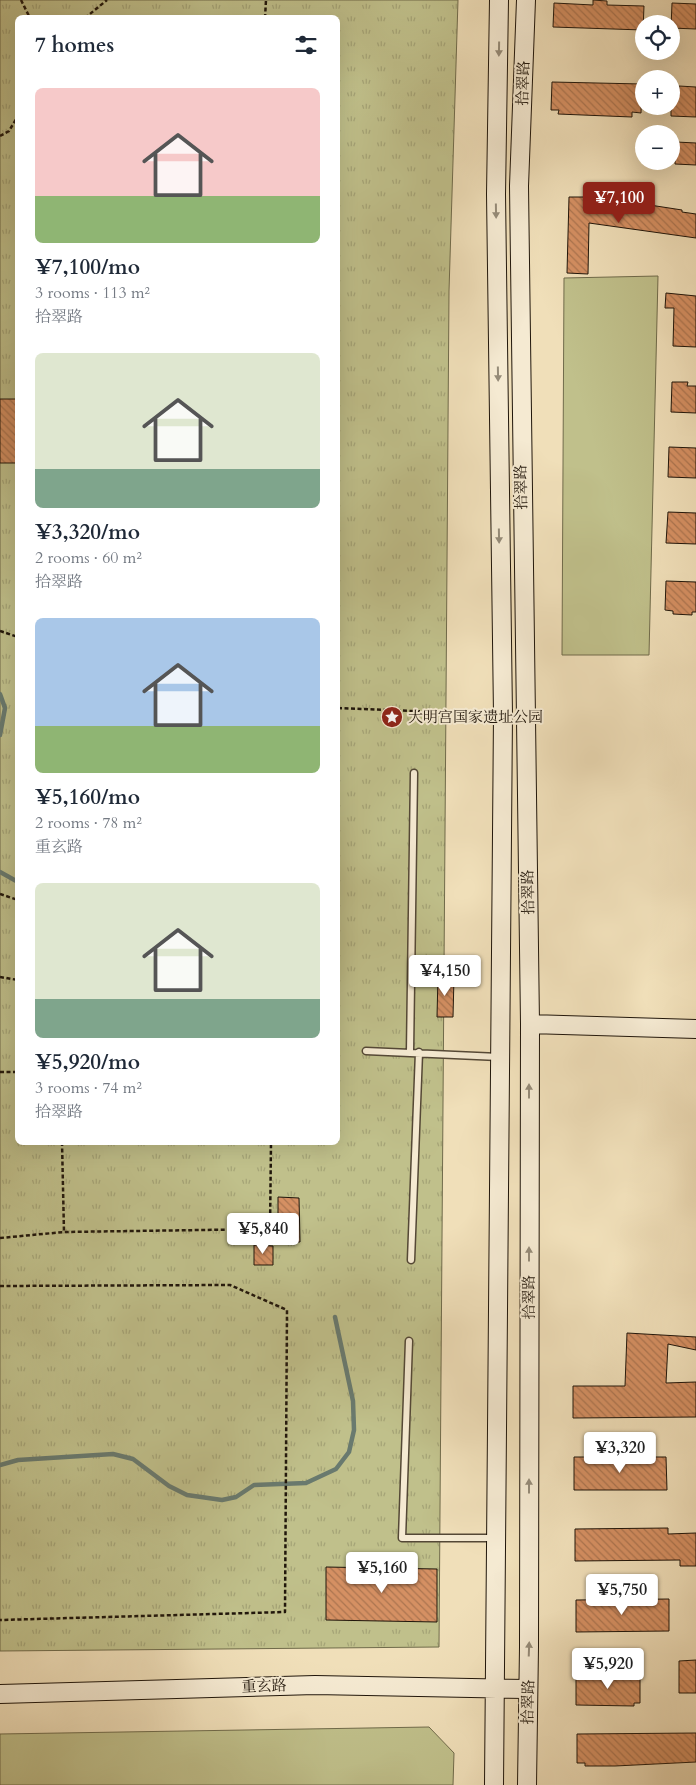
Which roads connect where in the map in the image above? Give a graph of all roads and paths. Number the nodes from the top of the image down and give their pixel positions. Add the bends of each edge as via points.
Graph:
1 (21, 0) edge
2 (107, 0) edge
3 (266, 0) edge
4 (499, 0) edge
5 (526, 0) edge
6 (28, 15) edge
7 (89, 15) edge
8 (266, 15) edge
9 (15, 121) edge
10 (0, 136) edge
11 (0, 631) edge
12 (15, 636) edge
13 (340, 708) edge
14 (503, 715) junction
15 (414, 773) dead end
16 (0, 894) edge
17 (15, 899) edge
18 (0, 977) edge
19 (15, 980) edge
20 (530, 1024) junction
21 (696, 1029) edge
22 (366, 1051) dead end
23 (410, 1052) junction
24 (419, 1052) junction
25 (499, 1057) junction
26 (0, 1072) edge
27 (15, 1072) edge
28 (62, 1145) edge
29 (271, 1145) edge
30 (64, 1232) junction
31 (0, 1238) edge
32 (411, 1260) dead end
33 (0, 1286) edge
34 (409, 1341) dead end
35 (497, 1538) junction
36 (0, 1620) edge
37 (496, 1687) junction
38 (527, 1689) junction
39 (0, 1694) edge
40 (494, 1785) edge
41 (526, 1785) edge

1 - 6 path
2 - 7 path
3 - 8 path
4 -> 14 main road, 拾翠路 via 496,194
5 - 20 main road, 拾翠路 via 519,186
9 - 10 path via 9,131
11 - 12 path
13 - 14 path
14 - 25 main road, 拾翠路
15 - 23 lane
16 - 17 path
18 - 19 path
20 - 21 main road
38 -> 20 main road, 拾翠路
22 - 23 lane
23 - 24 lane
24 - 25 lane
24 - 32 lane
25 - 35 main road, 拾翠路
26 - 27 path
28 - 30 path
29 - 30 path via 270,1229
30 - 31 path
33 - 36 path via 230,1284 287,1310 285,1612
34 - 35 lane via 402,1538
35 - 37 main road, 拾翠路
37 - 38 main road, 重玄路
37 - 39 main road, 重玄路 via 315,1685
37 - 40 main road, 拾翠路
38 - 41 main road, 拾翠路

